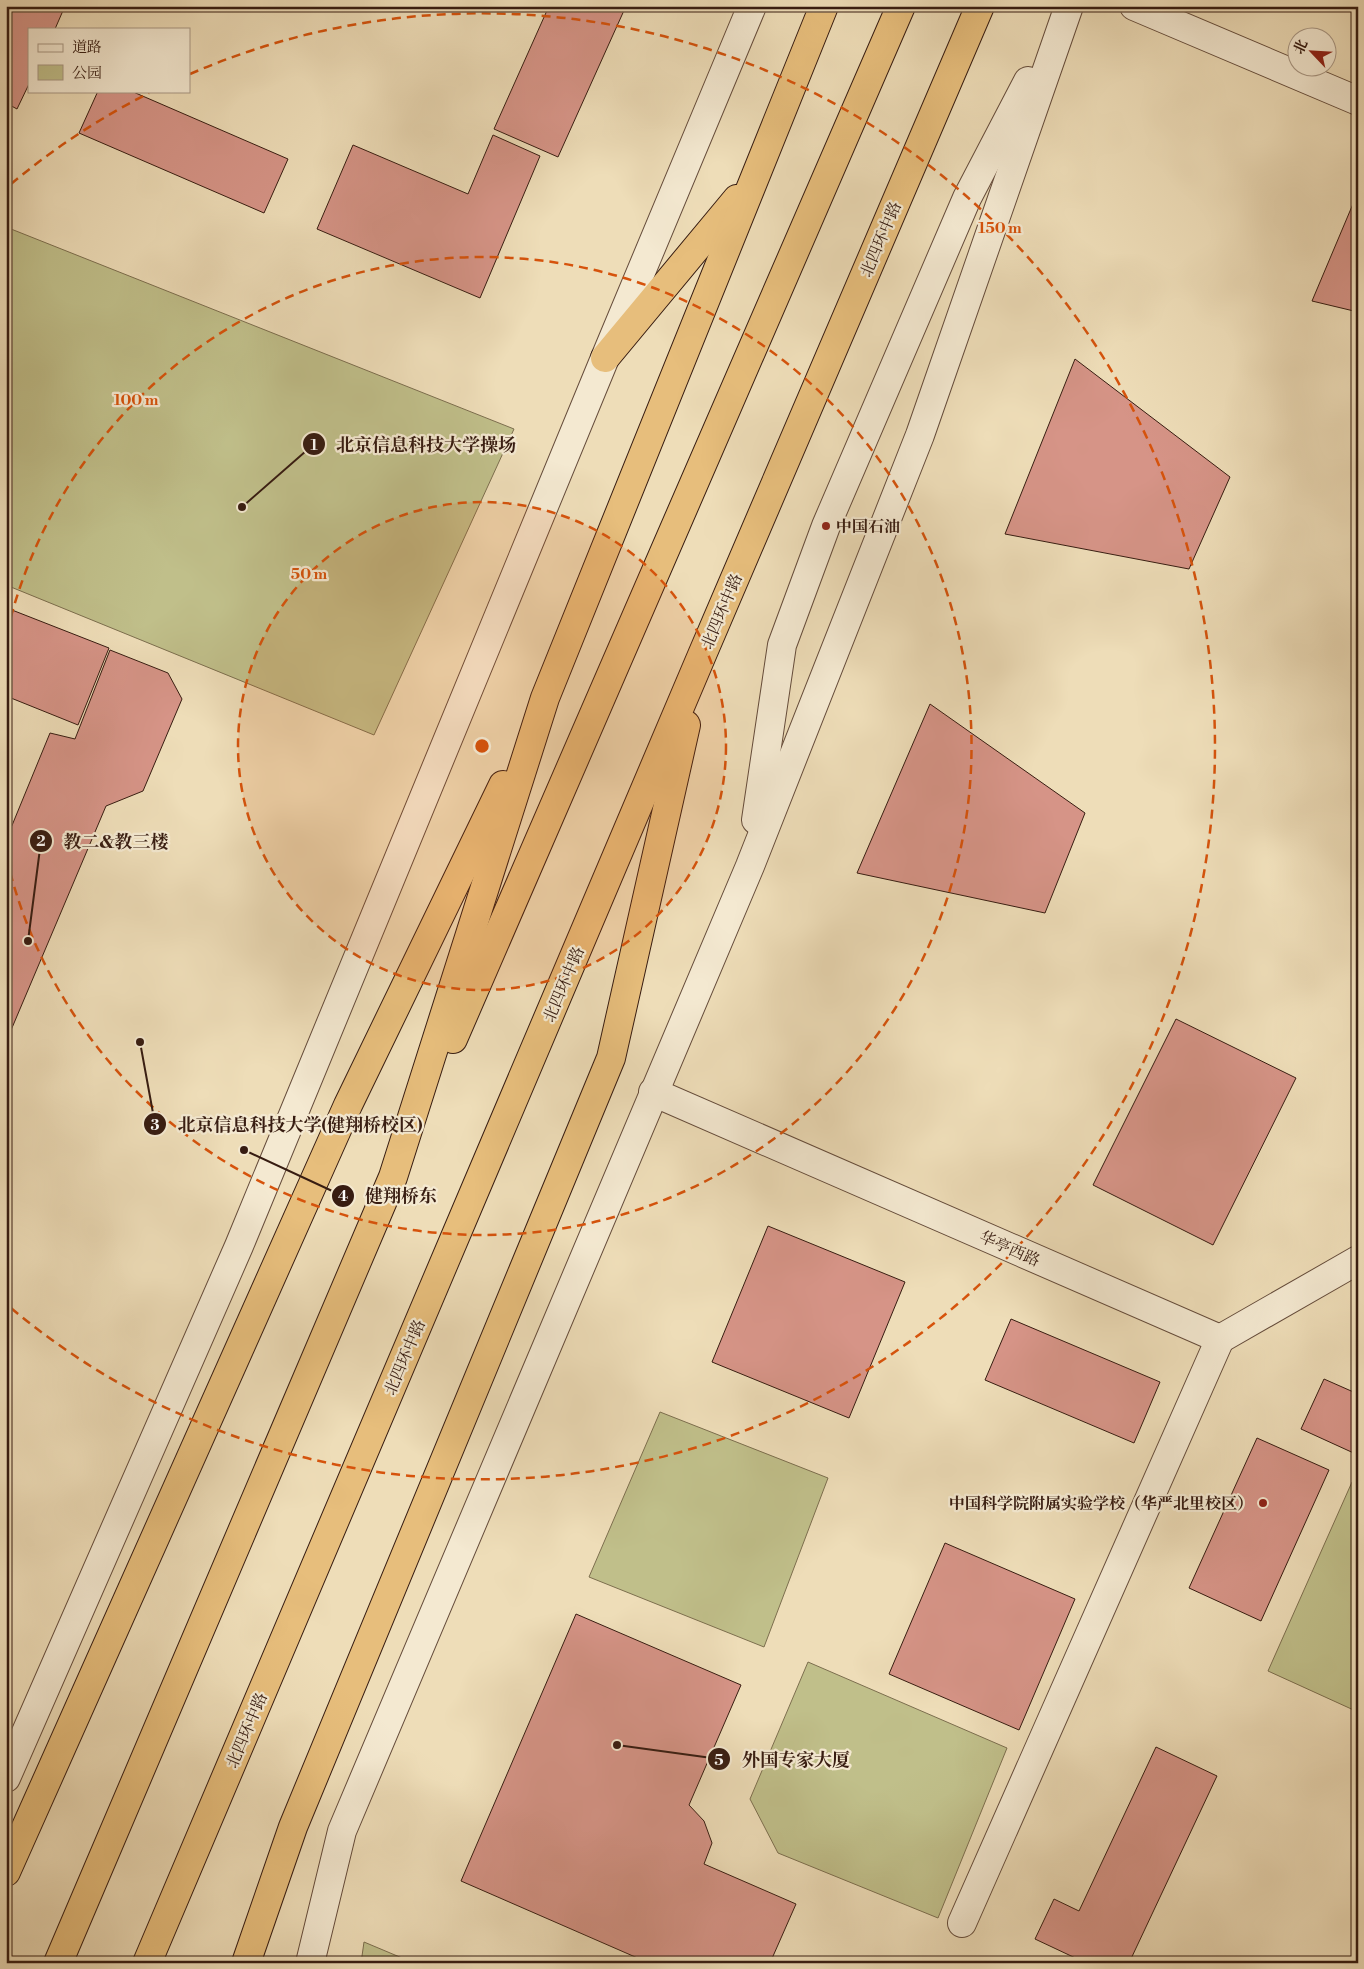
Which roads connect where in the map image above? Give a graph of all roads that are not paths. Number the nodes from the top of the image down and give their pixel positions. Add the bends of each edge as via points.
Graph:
1 (752, 6) edge
2 (824, 6) edge
3 (901, 6) edge
4 (980, 6) edge
5 (1068, 6) edge
6 (1134, 6) edge
7 (1358, 101) edge
8 (754, 179) junction
9 (604, 358) junction
10 (702, 655) junction
11 (545, 698) junction
12 (750, 866) junction
13 (653, 1092) junction
14 (393, 1177) junction
15 (1358, 1260) edge
16 (1220, 1339) junction
17 (6, 1778) edge
18 (293, 1827) junction
19 (6, 1872) edge
20 (962, 1923) dead end
21 (58, 1963) edge
22 (148, 1963) edge
23 (246, 1963) edge
24 (262, 1963) edge
25 (310, 1963) edge

1 - 9 street
2 - 8 highway
3 - 14 highway
4 - 10 highway, 北四环中路
5 - 12 street via 920,435
5 - 12 street via 968,198 826,526 782,645
6 - 7 street
8 - 9 highway
8 - 11 highway
9 - 17 street via 239,1246
10 - 18 highway via 611,1058
10 - 22 highway, 北四环中路
11 - 14 highway
11 - 19 highway via 348,1105
12 - 13 street
13 - 16 street, 华亭西路
13 - 25 street via 342,1831
14 - 21 highway
15 - 16 street
16 - 20 street
18 - 23 highway
18 - 24 highway

